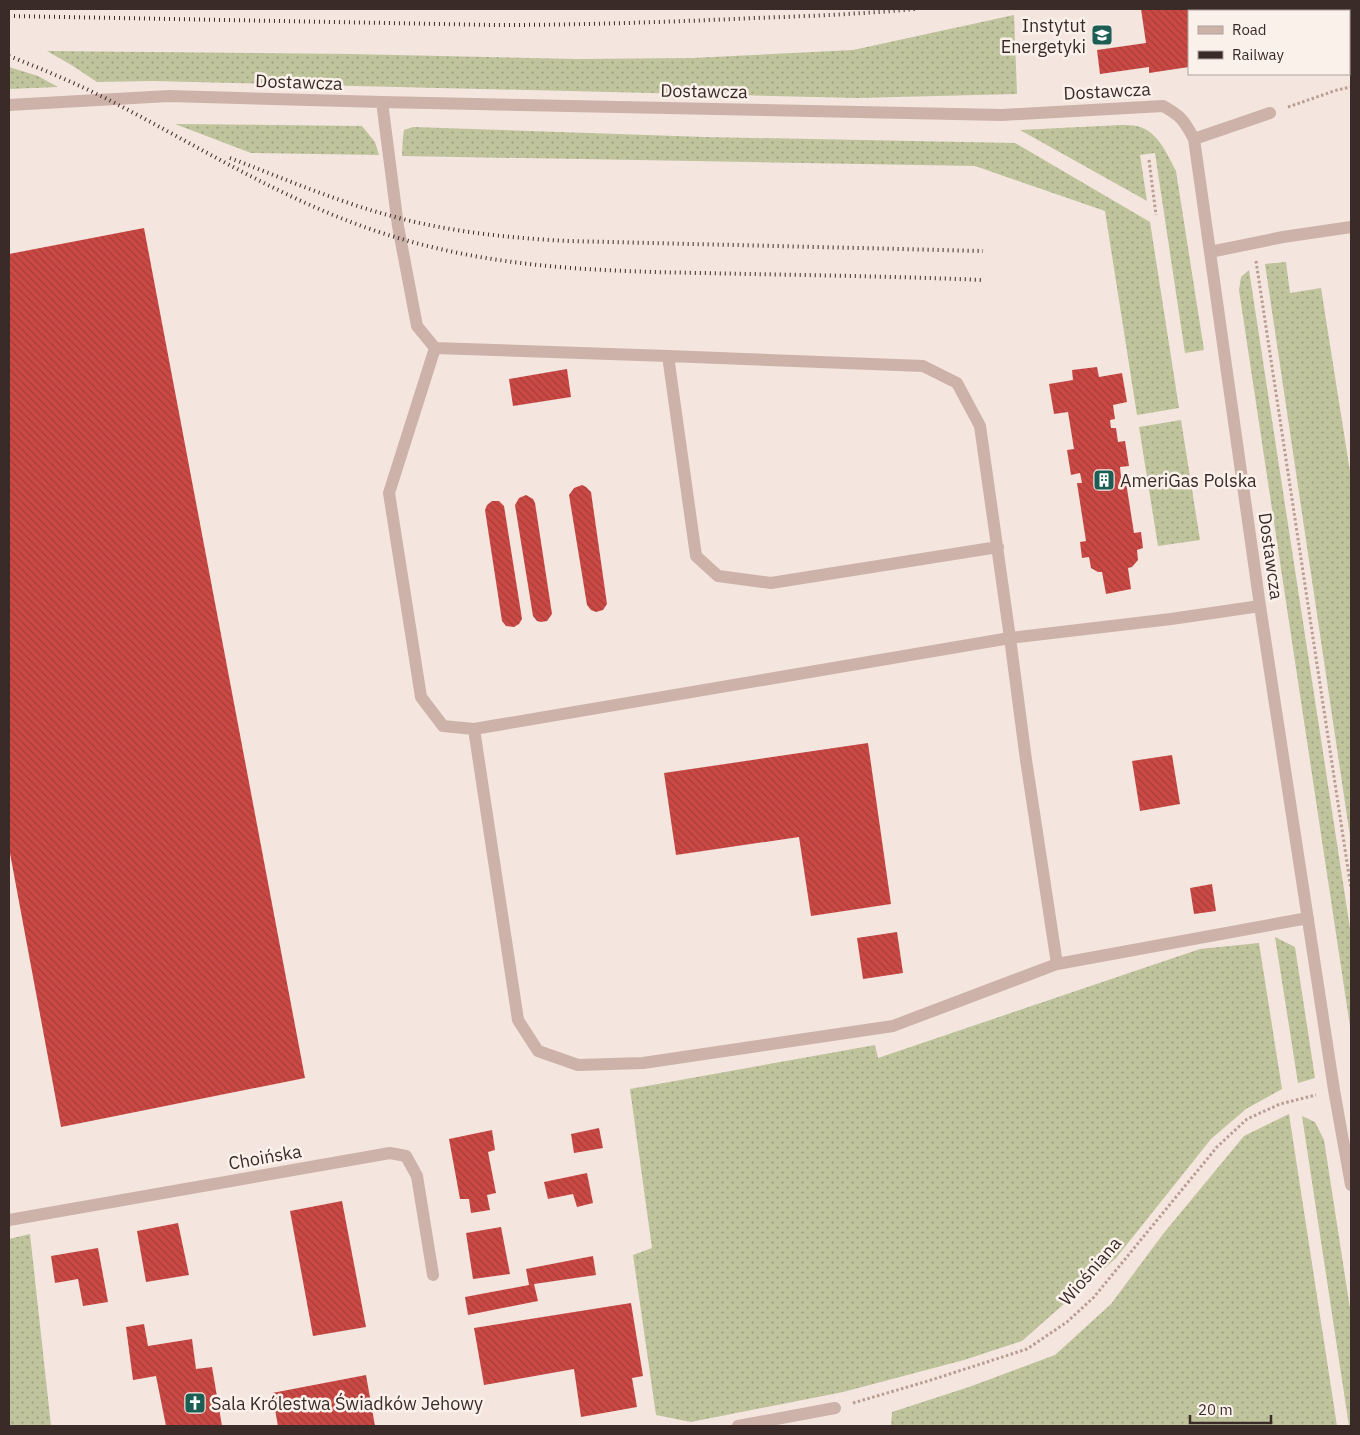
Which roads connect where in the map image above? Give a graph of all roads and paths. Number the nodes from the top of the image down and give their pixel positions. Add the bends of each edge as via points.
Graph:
1 (1351, 87) edge
2 (382, 102) junction
3 (9, 105) edge
4 (1270, 113) joint
5 (1194, 139) junction
6 (1149, 160) dead end
7 (1156, 215) dead end
8 (1351, 227) edge
9 (1253, 243) junction
10 (1210, 252) junction
11 (435, 348) junction
12 (668, 356) junction
13 (998, 547) junction
14 (1260, 606) junction
15 (1010, 638) junction
16 (474, 730) junction
17 (1351, 889) edge
18 (1308, 918) junction
19 (1057, 964) junction
20 (1334, 1090) junction
21 (1351, 1185) edge
22 (9, 1220) edge
23 (433, 1275) dead end
24 (835, 1408) joint
25 (738, 1426) edge

1 - 4 path
2 - 3 street, Dostawcza via 169,96
2 - 5 street, Dostawcza via 1002,114 1162,106 1185,121
2 - 11 street via 398,226 417,326
4 - 5 street
5 - 10 street, Dostawcza
6 - 7 path
8 - 9 street
9 - 10 street
9 - 17 path
10 - 14 street, Dostawcza
11 - 12 street
11 - 16 street via 389,493 420,697 443,726
12 - 13 street via 923,366 957,384 980,426
12 - 13 street via 696,556 718,576 771,583
13 - 15 street
14 - 15 street
14 - 18 street, Dostawcza
15 - 16 street
15 - 19 street
16 - 19 street via 518,1020 538,1051 578,1065 643,1063 892,1026
18 - 19 street
18 - 20 street, Dostawcza
20 - 21 street, Dostawcza
20 - 24 path, Wiośniana via 1280,1104 1247,1119 1217,1147 1094,1297 1067,1322 1027,1349
22 - 23 street, Choińska via 390,1153 406,1156 417,1176
24 - 25 street

